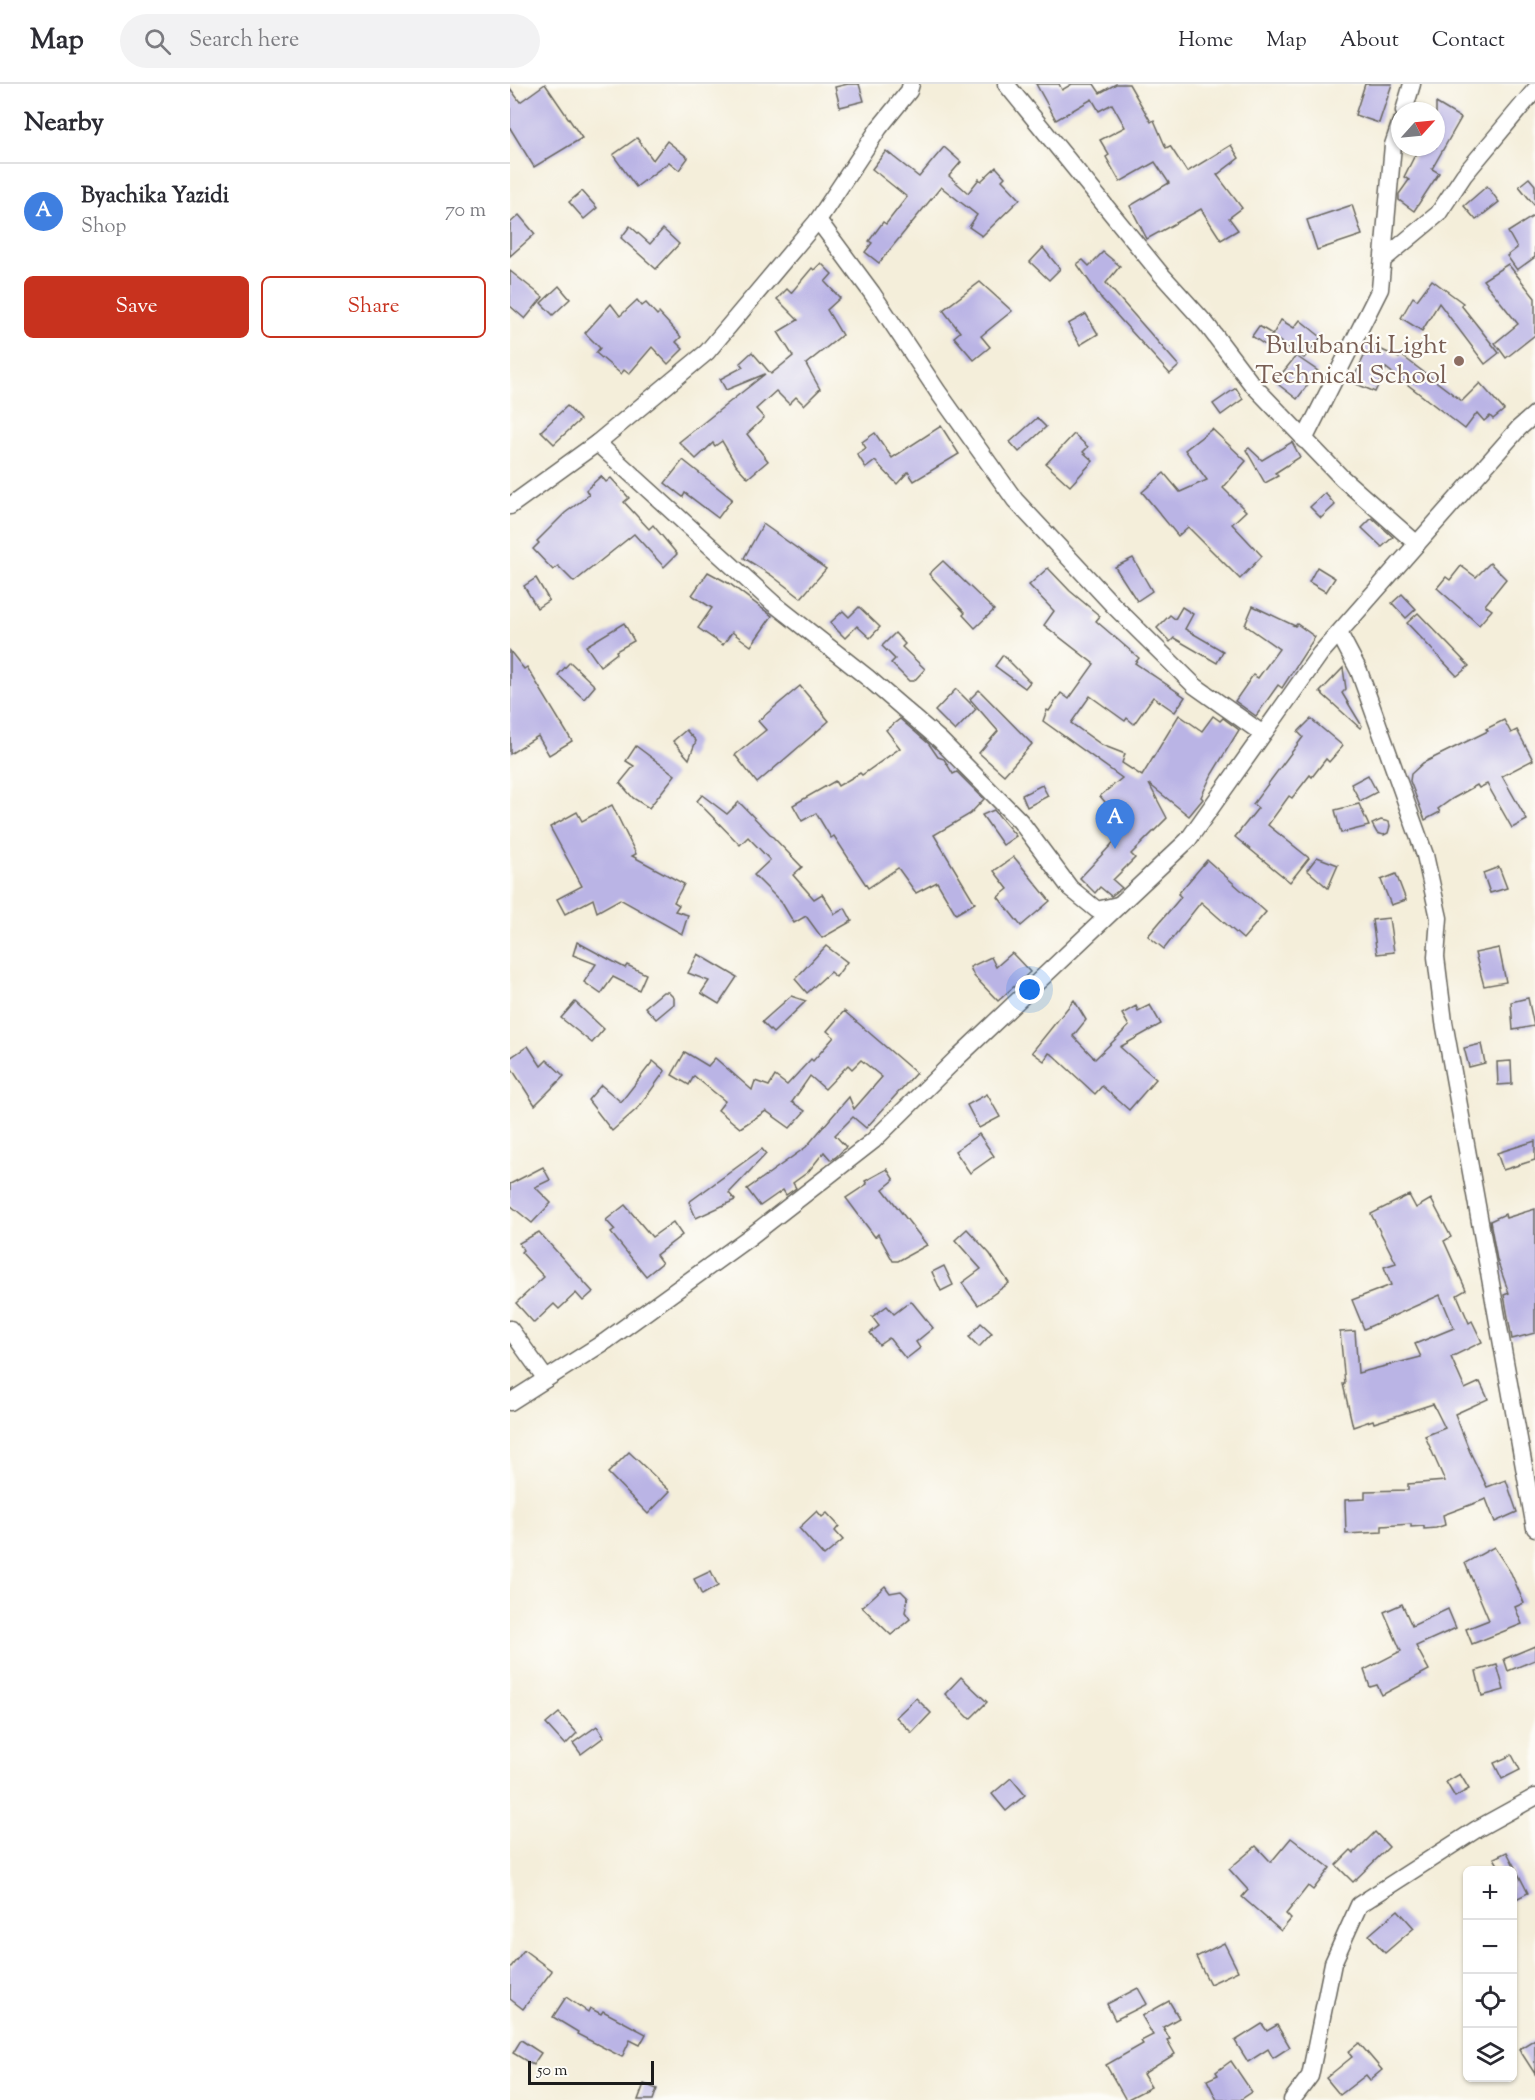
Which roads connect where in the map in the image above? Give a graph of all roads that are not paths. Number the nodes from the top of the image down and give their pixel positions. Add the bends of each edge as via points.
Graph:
1 (911, 84) edge
2 (1006, 84) edge
3 (1412, 84) edge
4 (1535, 90) edge
5 (1407, 102) edge
6 (1392, 156) edge
7 (818, 220) junction
8 (1384, 259) junction
9 (1535, 414) edge
10 (1304, 440) junction
11 (597, 443) junction
12 (510, 507) edge
13 (1417, 544) junction
14 (1339, 633) junction
15 (1263, 734) junction
16 (1121, 904) junction
17 (510, 1329) edge
18 (546, 1379) junction
19 (510, 1402) edge
20 (1535, 1528) edge
21 (1535, 1797) edge
22 (1292, 2100) edge

1 - 7 street
2 - 10 street via 1251,383
3 - 5 street
4 - 8 street via 1470,168 1438,214
6 - 8 street
7 - 11 street via 707,352
7 - 15 street via 1016,500 1195,686
8 - 10 street via 1380,289
9 - 13 street
10 - 13 street
11 - 12 street
11 - 16 street via 773,603 940,740 1020,821 1070,888 1096,910
13 - 14 street
14 - 15 street
14 - 20 street via 1359,671 1425,855 1439,918 1436,957 1444,1022
15 - 16 street via 1188,840
16 - 18 street via 873,1141 751,1236 616,1334
17 - 18 street
18 - 19 street
21 - 22 street via 1477,1828 1359,1905 1333,1963 1310,2076

